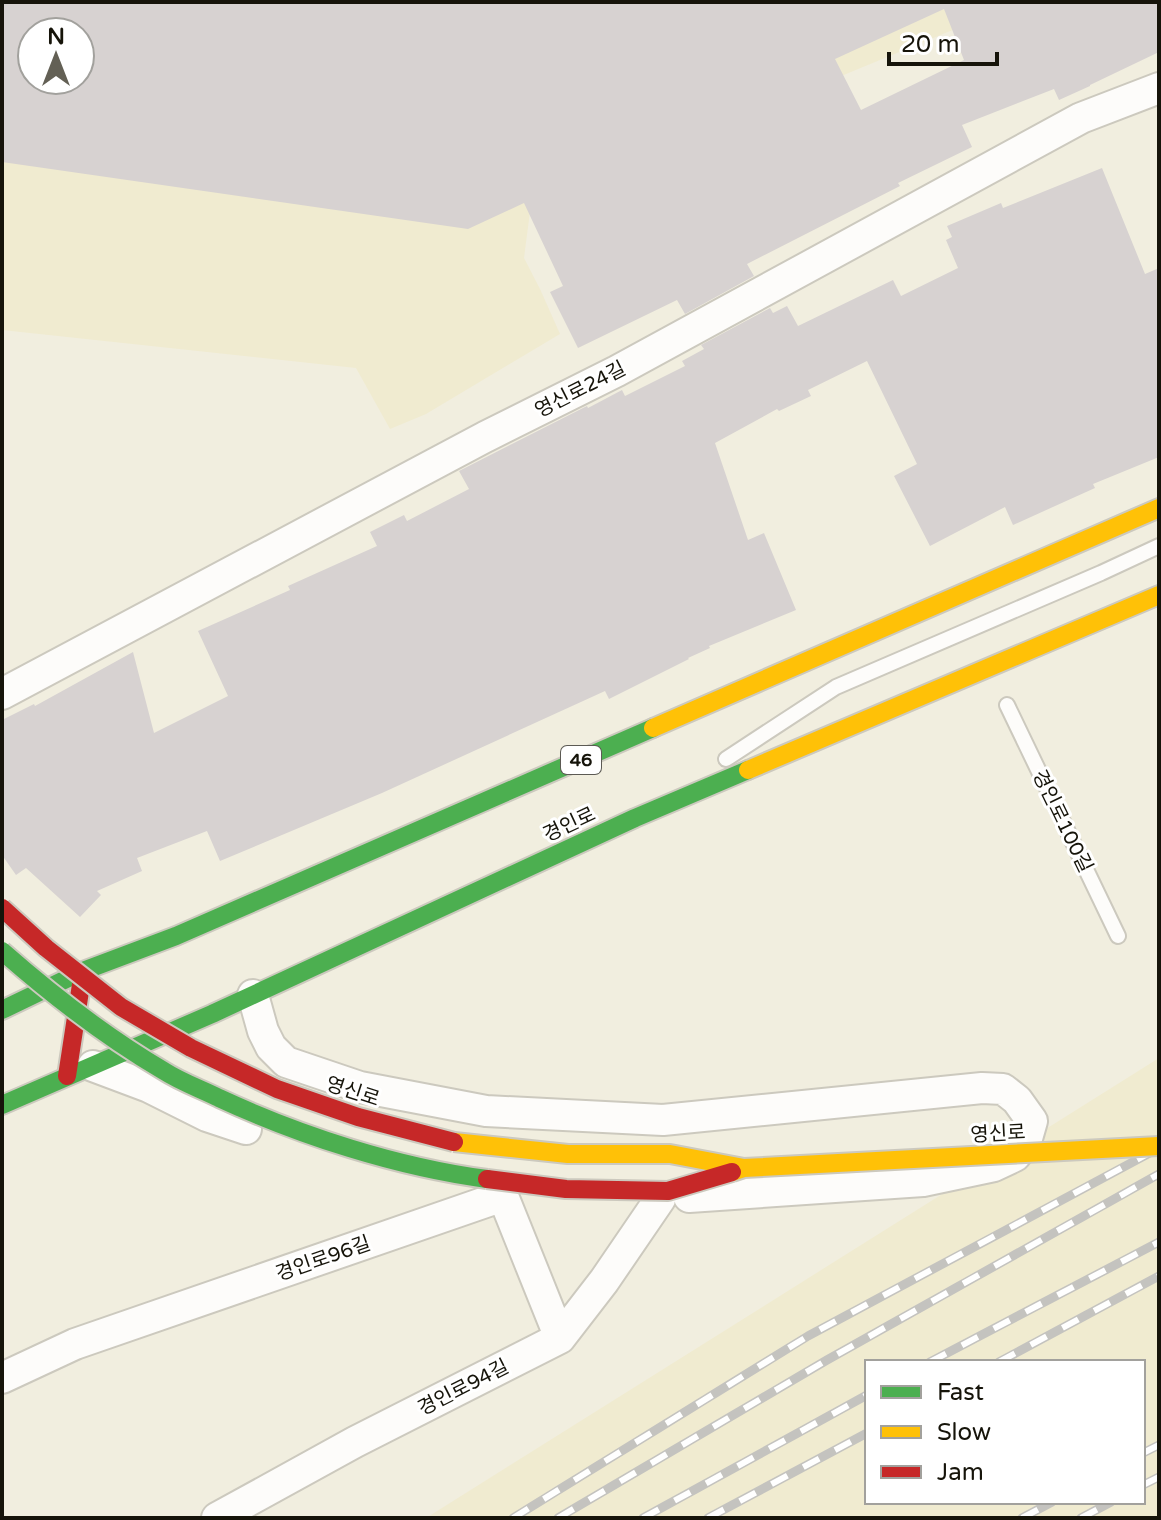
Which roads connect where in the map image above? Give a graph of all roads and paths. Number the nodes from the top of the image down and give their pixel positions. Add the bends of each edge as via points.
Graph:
1 (1159, 88) edge
2 (1159, 508) edge
3 (1159, 546) edge
4 (1159, 595) edge
5 (2, 694) edge
6 (1007, 705) dead end
7 (715, 766) dead end
8 (702, 774) dead end
9 (635, 818) junction
10 (7, 902) edge
11 (1118, 936) dead end
12 (2, 951) edge
13 (83, 971) junction
14 (253, 995) junction
15 (2, 1010) edge
16 (80, 1071) junction
17 (2, 1105) edge
18 (1159, 1146) edge
19 (744, 1168) junction
20 (503, 1196) junction
21 (660, 1199) junction
22 (560, 1338) junction
23 (2, 1378) edge
24 (217, 1518) edge

1 - 5 street, 영신로24길 via 1081,118 617,371
2 - 13 main road, 46 via 205,924
3 - 7 lane via 836,687
4 - 9 main road, 경인로
6 - 11 lane, 경인로100길
8 - 9 lane
9 - 14 main road, 경인로
10 - 13 main road via 55,934
10 - 19 main road, 영신로, bridge via 46,948 121,1007 277,1089 463,1144 568,1154 670,1154
12 - 19 main road, 영신로, bridge via 106,1034 166,1073 263,1118 349,1148 458,1175 566,1189 668,1191
13 - 15 main road, 46
13 - 16 main road
14 - 16 main road, 경인로
14 - 21 street via 263,1031 286,1062 360,1087 486,1111 663,1120 982,1088 1003,1089 1032,1121 1015,1156 994,1166 923,1181
16 - 17 main road, 경인로
16 - 20 street via 149,1087 207,1116 381,1174
18 - 19 main road, 영신로, bridge
20 - 21 street
20 - 22 street
20 - 23 street, 경인로96길 via 75,1344
21 - 22 street, 경인로94길
22 - 24 street, 경인로94길

